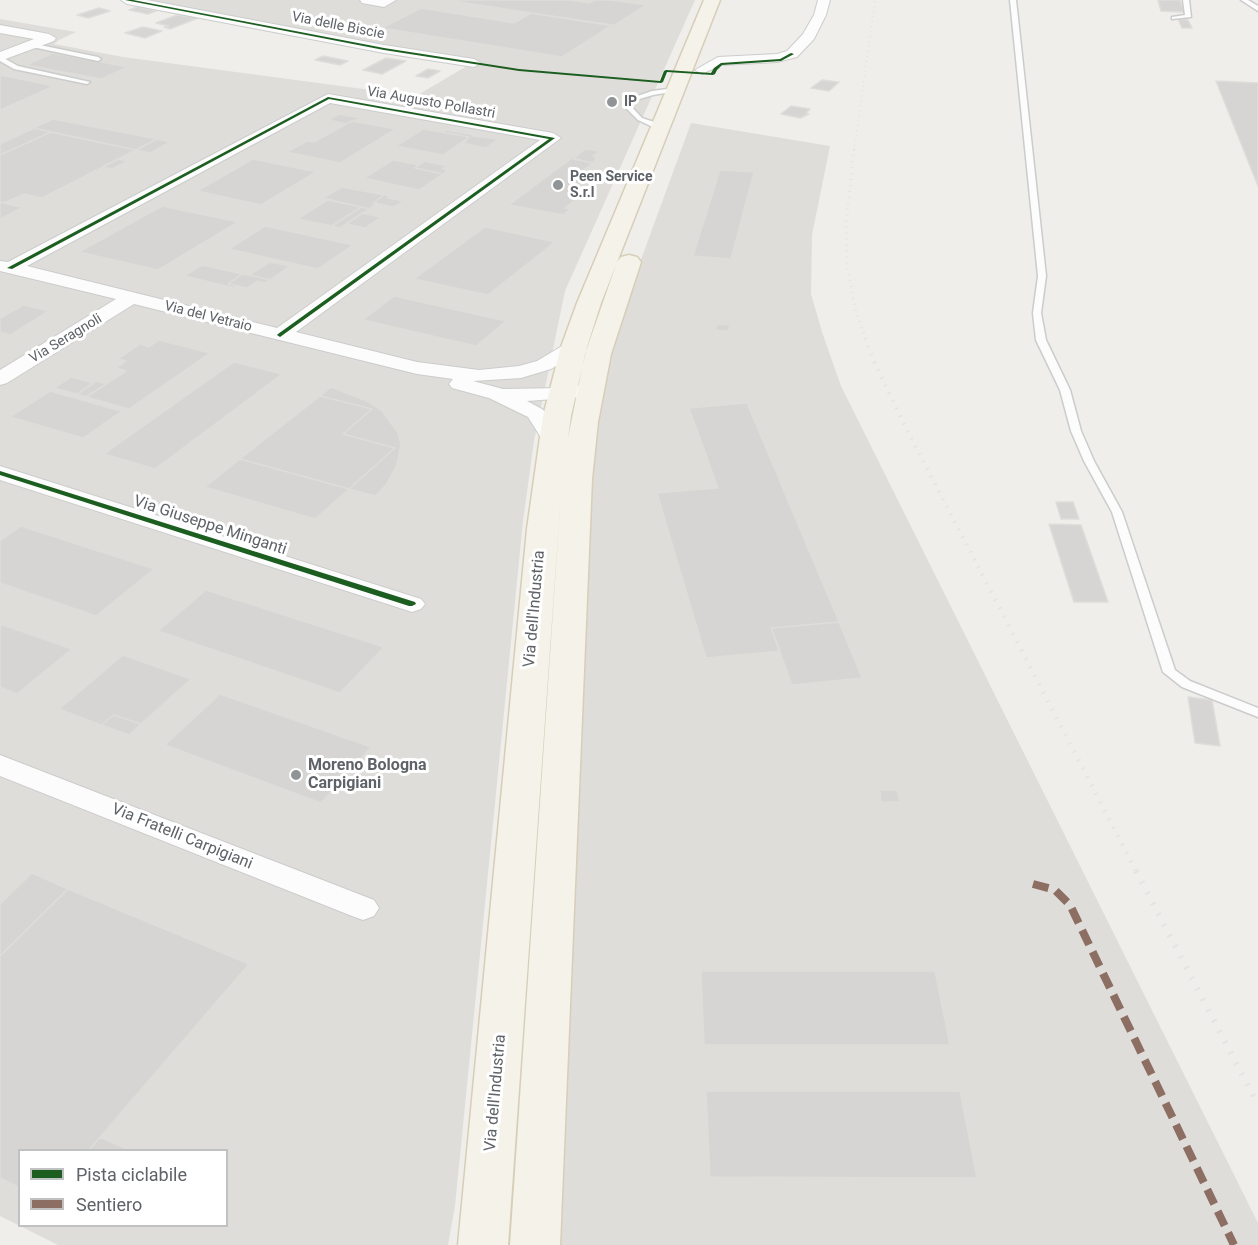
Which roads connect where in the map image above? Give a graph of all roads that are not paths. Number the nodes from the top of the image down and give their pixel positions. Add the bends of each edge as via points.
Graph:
1 (127, 0) edge
2 (366, 0) edge
3 (390, 0) edge
4 (712, 0) edge
5 (728, 0) edge
6 (824, 0) edge
7 (1013, 0) edge
8 (1186, 0) edge
9 (1244, 0) edge
10 (1258, 9) edge
11 (1174, 18) dead end
12 (0, 29) edge
13 (30, 45) junction
14 (0, 58) edge
15 (98, 59) dead end
16 (474, 63) dead end
17 (702, 70) junction
18 (87, 82) dead end
19 (675, 90) junction
20 (660, 127) junction
21 (644, 222) dead end
22 (636, 244) dead end
23 (5, 267) edge
24 (131, 298) junction
25 (280, 335) junction
26 (574, 347) junction
27 (417, 368) junction
28 (479, 376) junction
29 (0, 379) edge
30 (572, 389) junction
31 (496, 394) junction
32 (553, 440) junction
33 (0, 473) edge
34 (412, 604) dead end
35 (1258, 713) edge
36 (0, 765) edge
37 (363, 908) dead end
38 (483, 1245) edge
39 (535, 1245) edge

1 - 16 street, Via delle Biscie
2 - 3 street
4 - 19 main road, Via dell'Industria
5 - 17 main road
6 - 17 street via 809,36 792,54 718,61
7 - 35 lane via 1042,276 1037,324 1041,340 1065,390 1089,461 1117,512 1168,672 1186,684
8 - 11 lane via 1188,17
9 - 10 lane
12 - 13 street via 49,38
13 - 14 street
13 - 15 lane
14 - 18 lane via 16,68
17 - 21 main road
19 - 20 main road, Via dell'Industria
19 - 20 lane via 652,93 631,100 627,106 640,119
20 - 26 main road, Via dell'Industria
22 - 30 main road, Via dell'Industria via 604,334
23 - 24 street, Via del Vetraio
23 - 25 street, Via Augusto Pollastri via 328,98 553,138
24 - 25 street, Via del Vetraio
24 - 29 street, Via Seragnoli
25 - 27 street, Via del Vetraio
26 - 28 street, Via del Vetraio via 544,365 521,372
26 - 30 main road, Via dell'Industria
27 - 28 street, Via del Vetraio
27 - 31 street, Via del Vetraio
28 - 30 street, Via del Vetraio
30 - 31 street, Via del Vetraio via 526,396
30 - 32 main road, Via dell'Industria
30 - 39 main road, Via dell'Industria via 584,422 575,512
31 - 32 street, Via del Vetraio via 535,413
32 - 38 main road, Via dell'Industria via 541,541
33 - 34 street, Via Giuseppe Minganti
36 - 37 street, Via Fratelli Carpigiani

